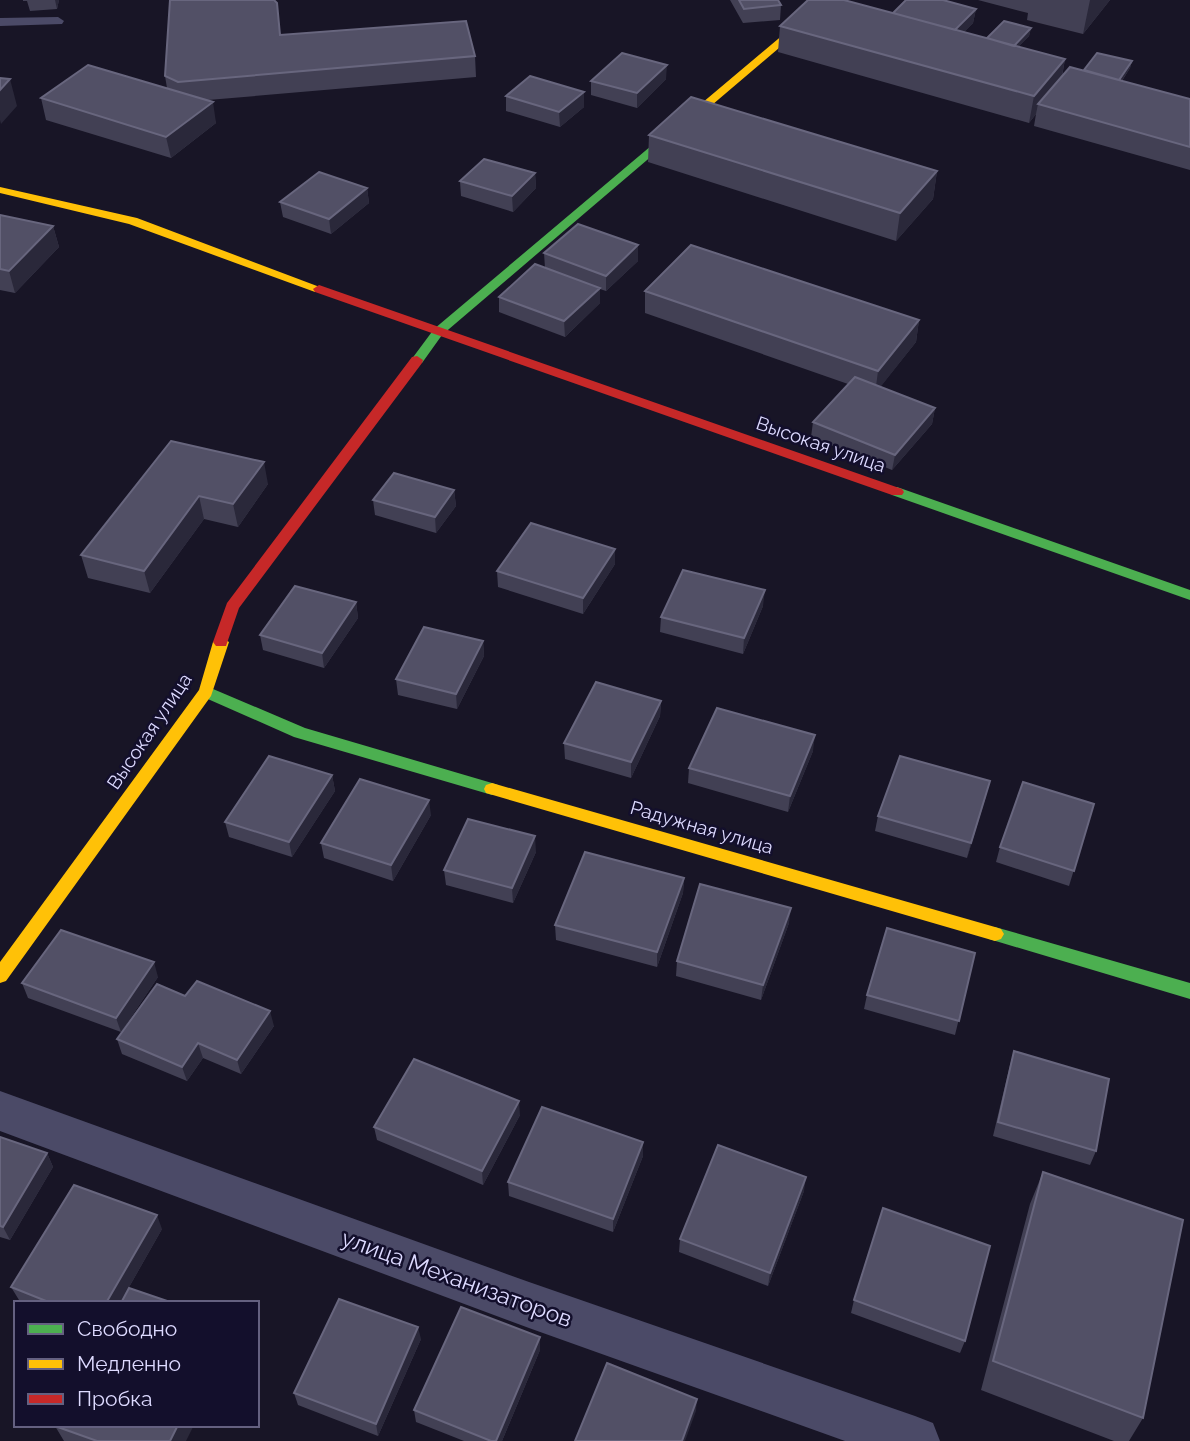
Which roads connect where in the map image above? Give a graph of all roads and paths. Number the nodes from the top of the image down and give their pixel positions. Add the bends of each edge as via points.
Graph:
1 (814, 14) edge
2 (58, 21) dead end
3 (0, 22) edge
4 (0, 190) edge
5 (438, 332) junction
6 (1190, 595) edge
7 (206, 692) junction
8 (0, 976) edge
9 (1190, 990) edge
10 (0, 1111) edge
11 (915, 1441) edge

1 - 5 street, Высокая улица
2 - 3 lane
4 - 5 street, Высокая улица via 132,221
5 - 6 street, Высокая улица
5 - 7 street, Высокая улица via 232,607
7 - 8 street, Высокая улица
7 - 9 street, Радужная улица via 300,733
10 - 11 street, улица Механизаторов via 529,1306

